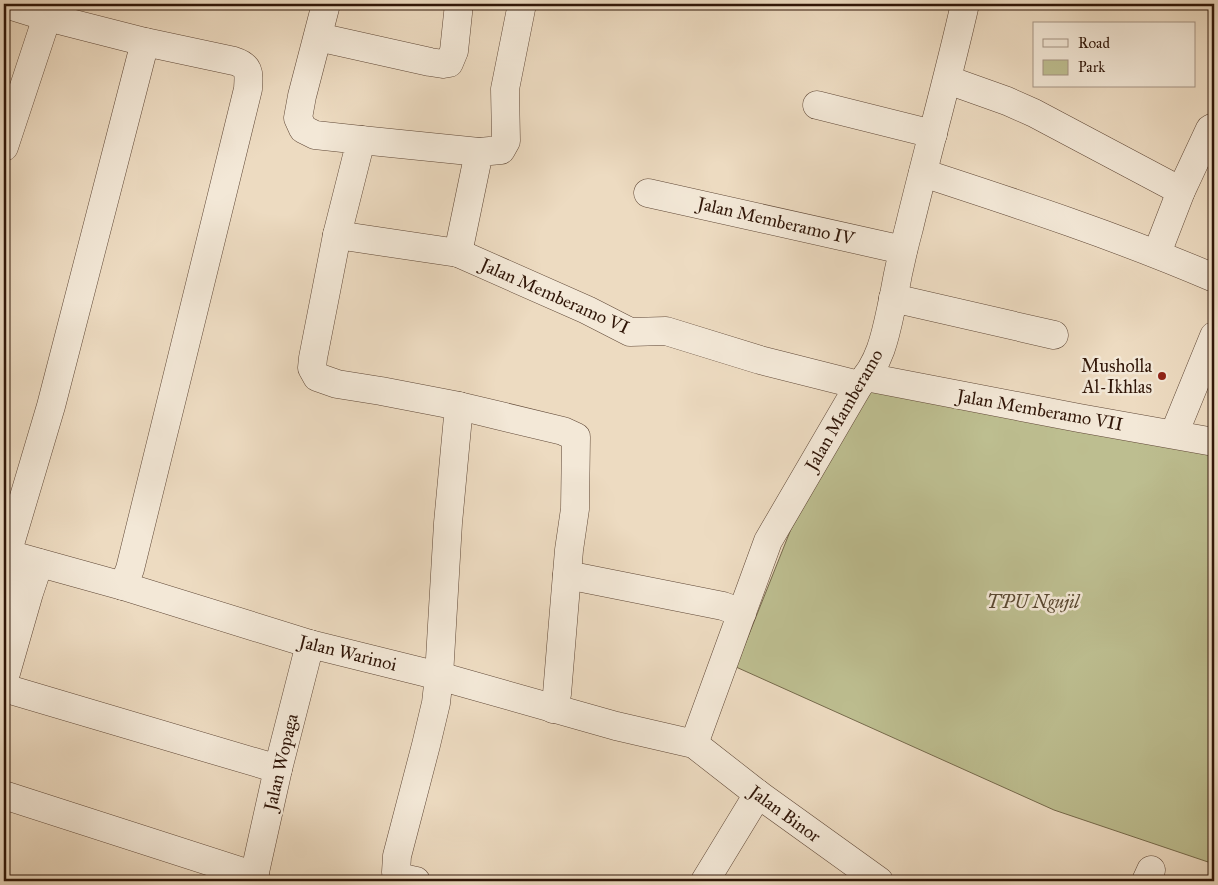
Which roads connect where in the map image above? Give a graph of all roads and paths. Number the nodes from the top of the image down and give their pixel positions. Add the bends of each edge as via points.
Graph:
1 (5, 4) edge
2 (326, 4) edge
3 (459, 4) edge
4 (522, 4) edge
5 (965, 4) edge
6 (48, 17) junction
7 (318, 36) junction
8 (145, 42) junction
9 (948, 80) junction
10 (817, 104) dead end
11 (1214, 127) edge
12 (933, 134) junction
13 (361, 140) junction
14 (4, 147) edge
15 (479, 152) junction
16 (922, 173) junction
17 (1181, 191) junction
18 (648, 193) dead end
19 (337, 235) junction
20 (903, 250) junction
21 (458, 253) junction
22 (1157, 253) junction
23 (1214, 278) edge
24 (893, 298) junction
25 (1054, 335) dead end
26 (1214, 336) edge
27 (862, 381) junction
28 (459, 406) junction
29 (1174, 434) junction
30 (1214, 442) edge
31 (8, 554) edge
32 (39, 563) junction
33 (567, 575) junction
34 (123, 586) junction
35 (4, 589) edge
36 (742, 613) junction
37 (310, 644) junction
38 (439, 676) junction
39 (4, 680) edge
40 (4, 688) edge
41 (553, 709) junction
42 (694, 744) junction
43 (278, 770) junction
44 (758, 794) junction
45 (4, 795) edge
46 (254, 879) edge
47 (416, 881) edge
48 (704, 881) edge
49 (879, 881) edge

1 - 6 street
2 - 7 street
3 - 7 street via 449,63
4 - 15 street via 505,89 506,141 501,150
5 - 9 street, Jalan Mamberamo
6 - 8 street
6 - 14 street
7 - 13 street via 298,118 303,128 315,135
8 - 31 street via 51,406
8 - 34 street via 234,61 243,64 250,74 135,550
9 - 12 street, Jalan Mamberamo
9 - 17 street via 1034,113
10 - 12 street
11 - 17 street via 1210,129
12 - 16 street, Jalan Mamberamo
13 - 15 street
13 - 19 street
15 - 21 street
16 - 20 street, Jalan Mamberamo
16 - 22 street
17 - 22 street
18 - 20 street, Jalan Memberamo IV
19 - 21 street, Jalan Memberamo VI
19 - 28 street via 313,358 312,368 317,377 337,384
20 - 24 street, Jalan Mamberamo
21 - 27 street, Jalan Memberamo VI via 630,332 666,331 760,360
22 - 23 street
24 - 25 street
24 - 27 street, Jalan Mamberamo via 884,339 876,360
26 - 29 street
27 - 29 street, Jalan Memberamo VII
27 - 36 street, Jalan Mamberamo via 768,541
28 - 33 street via 562,430 576,437 575,509
28 - 38 street
29 - 30 street, Jalan Memberamo VII
31 - 32 street, Jalan Warinoi
31 - 35 street
32 - 34 street, Jalan Warinoi
32 - 39 street
33 - 36 street via 723,606
33 - 41 street
34 - 37 street, Jalan Warinoi
36 - 42 street, Jalan Mamberamo
37 - 38 street, Jalan Warinoi
37 - 43 street, Jalan Wopaga
38 - 41 street, Jalan Warinoi
38 - 47 street via 436,703 397,856 396,872 402,878
40 - 43 street
41 - 42 street, Jalan Warinoi
42 - 44 street, Jalan Binor
43 - 46 street, Jalan Wopaga
44 - 48 street
44 - 49 street, Jalan Binor
45 - 46 street

